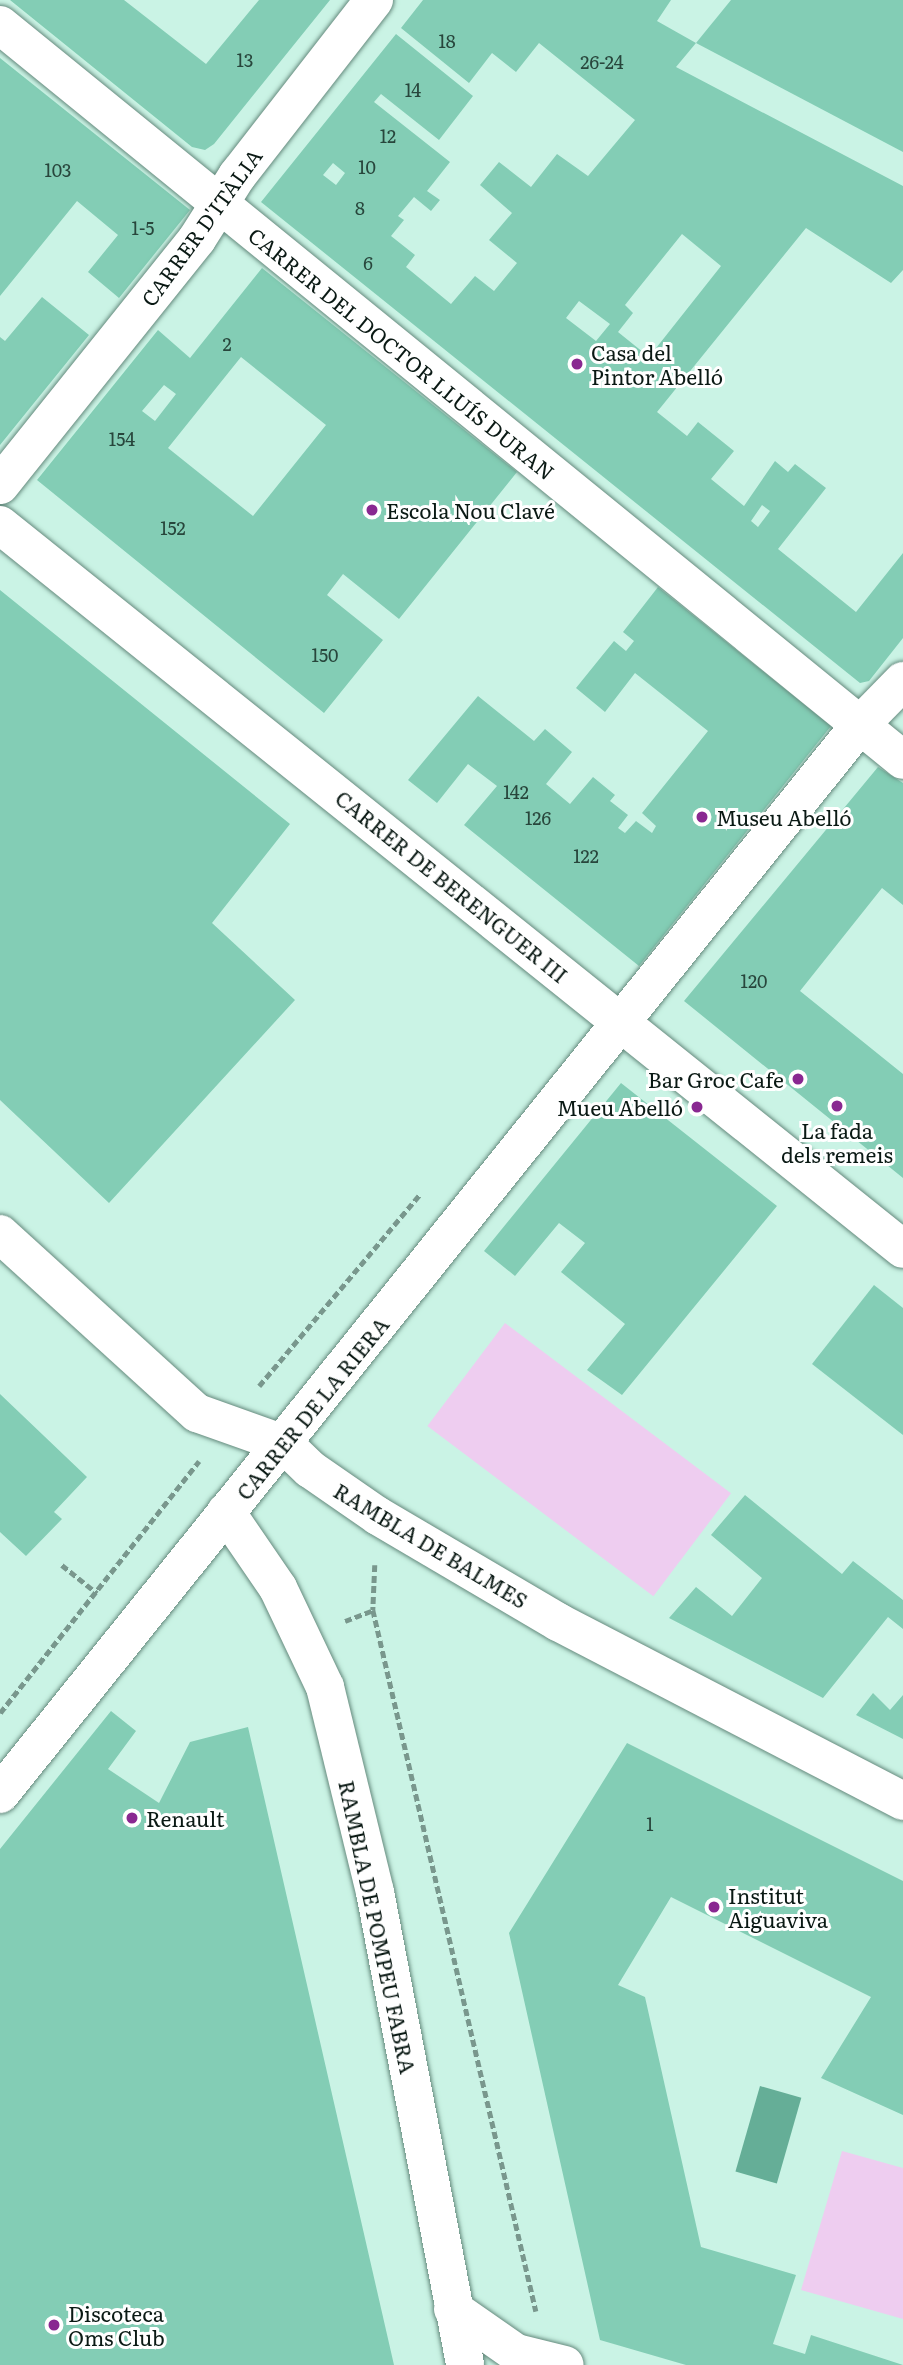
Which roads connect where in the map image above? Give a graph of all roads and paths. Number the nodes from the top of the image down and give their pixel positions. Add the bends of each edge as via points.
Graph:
1 (374, 0) edge
2 (0, 26) edge
3 (219, 203) junction
4 (0, 485) edge
5 (0, 525) edge
6 (903, 681) edge
7 (859, 726) junction
8 (903, 760) edge
9 (624, 1023) junction
10 (0, 1234) edge
11 (903, 1250) edge
12 (227, 1425) junction
13 (284, 1444) junction
14 (226, 1512) junction
15 (373, 1610) dead end
16 (0, 1713) edge
17 (0, 1794) edge
18 (903, 1801) edge
19 (453, 2309) junction
20 (556, 2362) edge
21 (466, 2365) edge

1 - 3 street, CARRER D'ITÀLIA
2 - 3 street, CARRER DEL DOCTOR LLUÍS DURAN
3 - 4 street, CARRER D'ITÀLIA via 197,239
3 - 7 street, CARRER DEL DOCTOR LLUÍS DURAN
5 - 9 street, CARRER DE BERENGUER III
6 - 7 street, CARRER DE LA RIERA
7 - 8 street, CARRER DEL DOCTOR LLUÍS DURAN
7 - 9 street, CARRER DE LA RIERA
9 - 11 street, CARRER DE BERENGUER III
9 - 13 street, CARRER DE LA RIERA
10 - 12 street, RAMBLA DE BALMES via 197,1413
12 - 13 street, RAMBLA DE BALMES
12 - 16 path
13 - 14 street, CARRER DE LA RIERA
13 - 18 street, RAMBLA DE BALMES via 310,1469 378,1516 558,1622
14 - 17 street, CARRER DE LA RIERA
14 - 19 street, RAMBLA DE POMPEU FABRA via 278,1588 325,1688 375,1892
15 - 20 path
19 - 20 street via 516,2353
19 - 21 street, RAMBLA DE POMPEU FABRA

